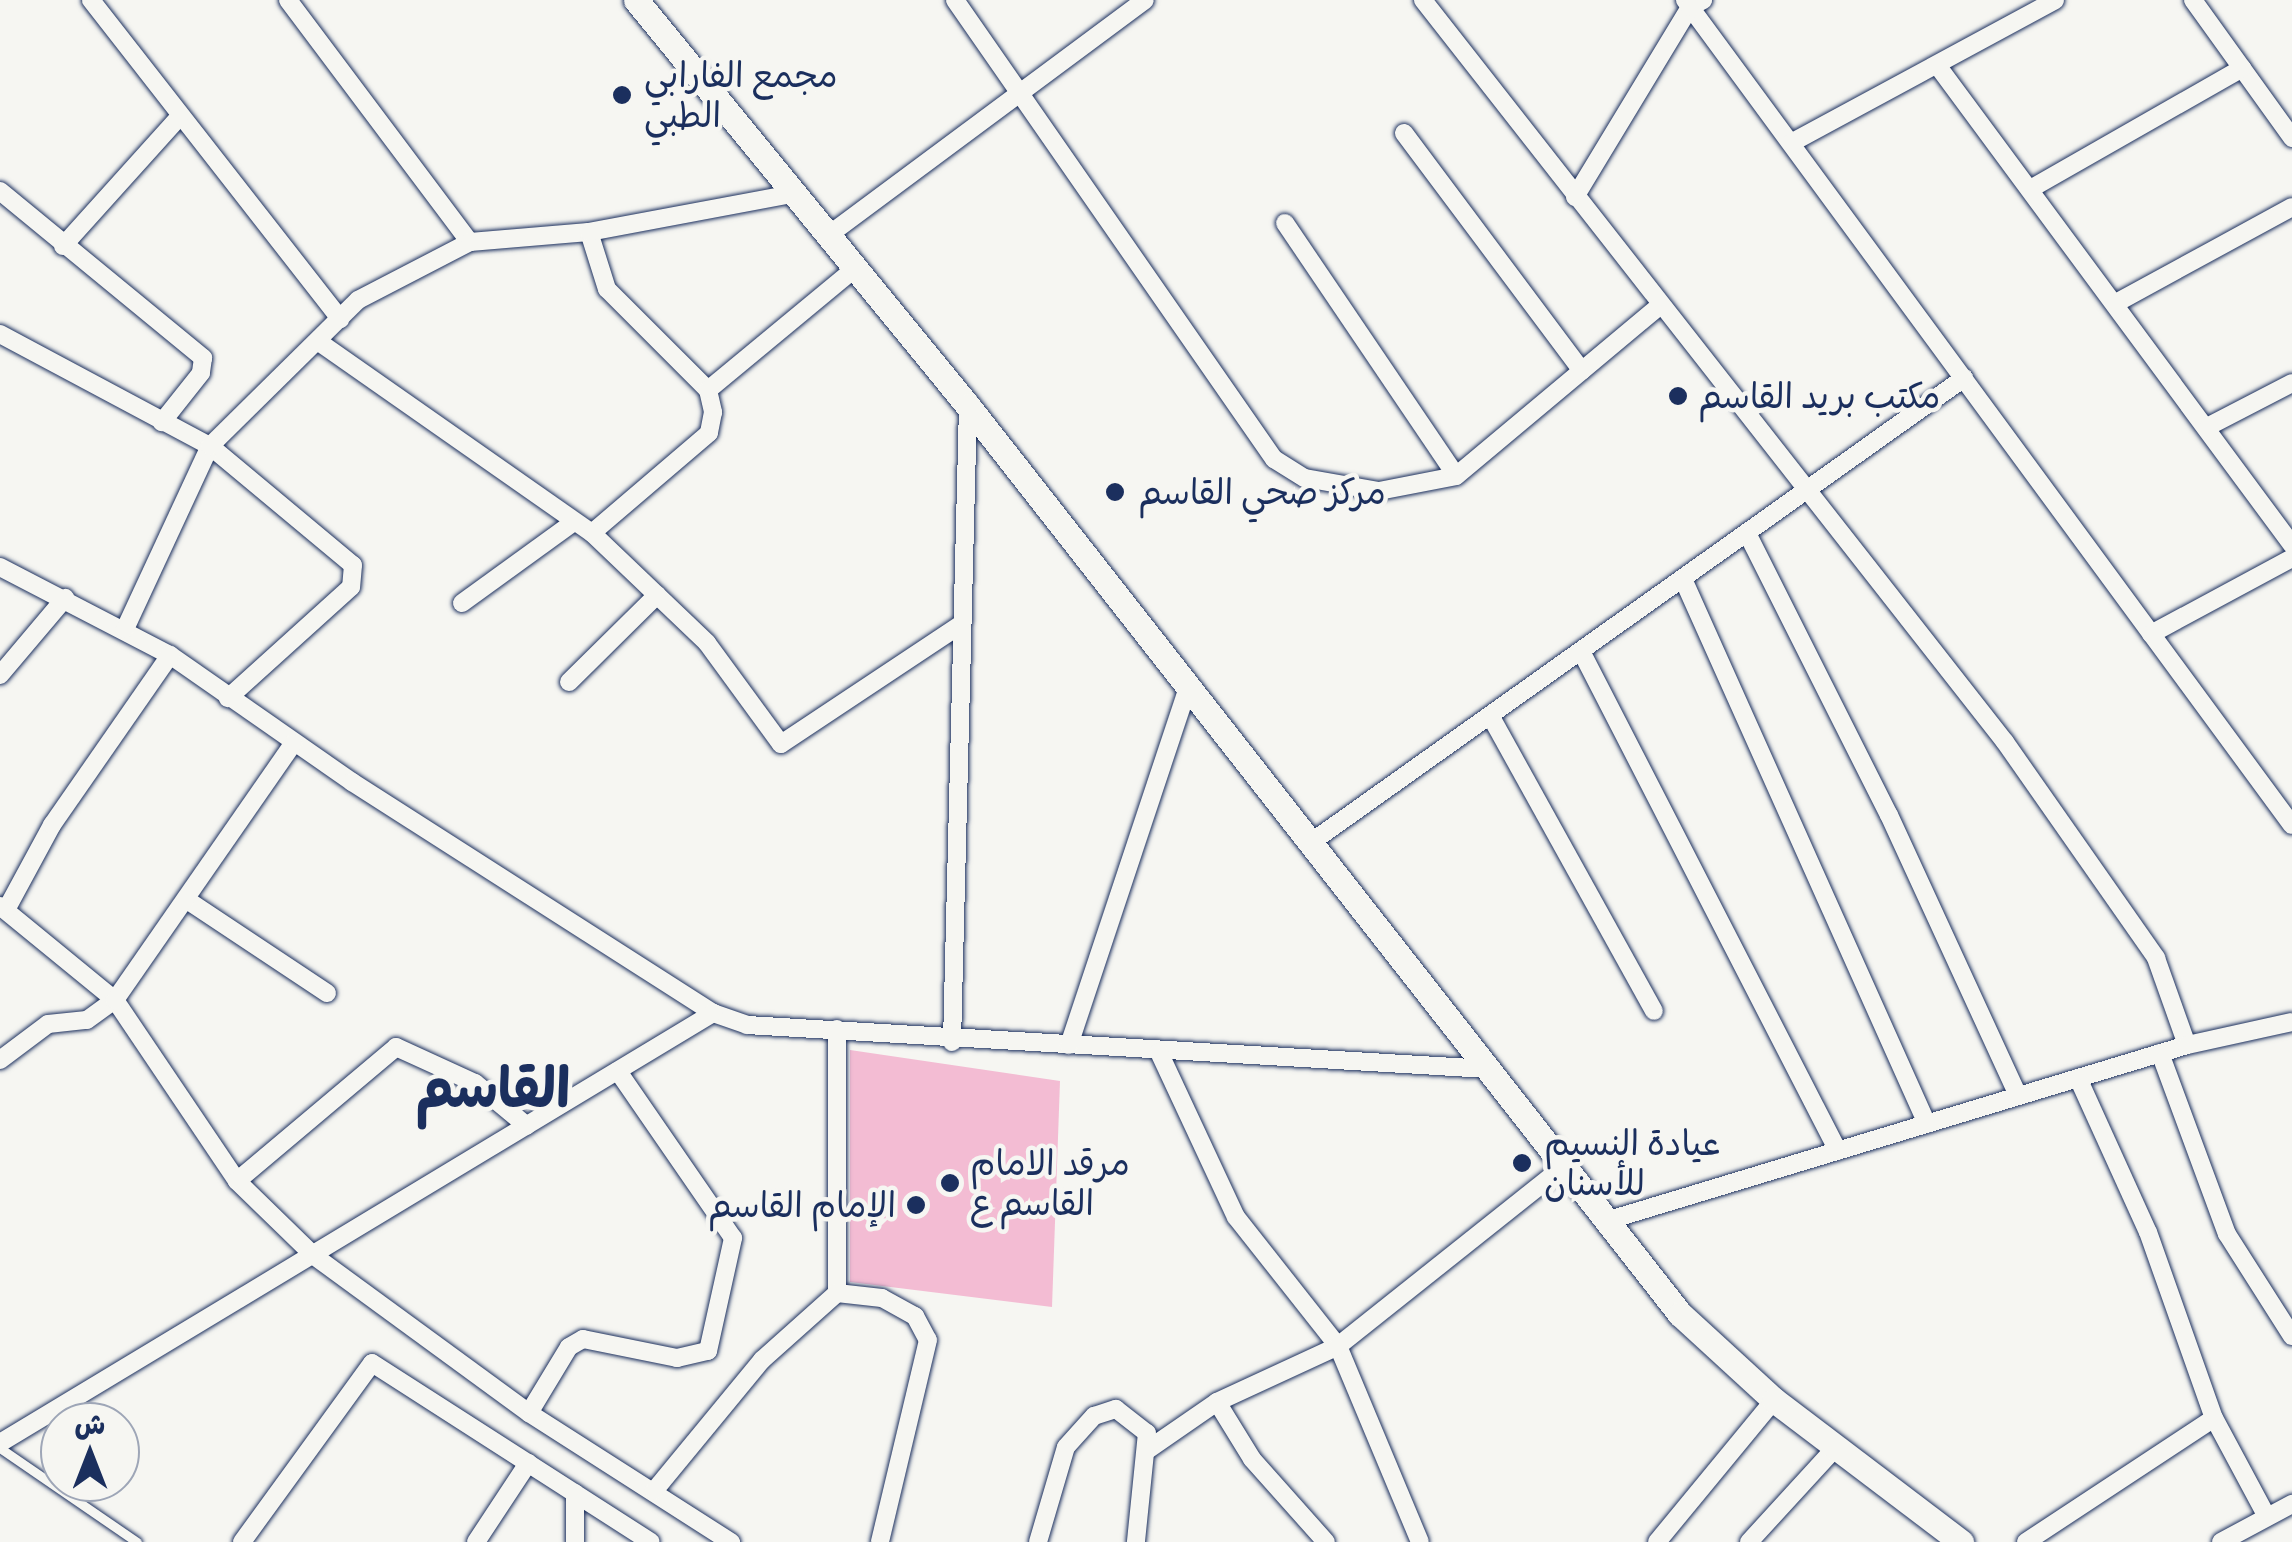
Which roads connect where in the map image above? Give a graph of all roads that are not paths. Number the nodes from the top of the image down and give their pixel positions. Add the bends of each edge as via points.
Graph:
1 (91, 0) edge
2 (288, 0) edge
3 (636, 0) edge
4 (955, 0) edge
5 (1145, 0) edge
6 (1423, 0) edge
7 (2054, 0) edge
8 (2194, 0) edge
9 (1693, 2) edge
10 (1937, 65) junction
11 (2242, 68) junction
12 (1022, 92) junction
13 (179, 117) junction
14 (1404, 134) dead end
15 (2292, 138) edge
16 (1790, 144) junction
17 (2032, 188) junction
18 (0, 191) edge
19 (792, 194) junction
20 (1575, 197) junction
21 (2292, 207) edge
22 (1285, 222) dead end
23 (589, 232) junction
24 (826, 237) junction
25 (470, 242) junction
26 (64, 246) junction
27 (854, 270) junction
28 (2116, 303) junction
29 (1658, 306) junction
30 (340, 319) junction
31 (0, 334) edge
32 (319, 342) junction
33 (1582, 370) junction
34 (1964, 378) junction
35 (2292, 382) edge
36 (708, 390) junction
37 (968, 406) junction
38 (162, 422) junction
39 (2209, 426) junction
40 (210, 446) junction
41 (1456, 476) junction
42 (1803, 493) junction
43 (574, 522) junction
44 (592, 533) junction
45 (1746, 533) junction
46 (2292, 545) edge
47 (2292, 558) edge
48 (0, 567) edge
49 (1683, 578) junction
50 (656, 595) junction
51 (64, 598) junction
52 (462, 603) dead end
53 (960, 625) junction
54 (126, 628) junction
55 (2152, 634) junction
56 (1582, 650) junction
57 (170, 655) junction
58 (0, 676) edge
59 (568, 682) dead end
60 (1186, 690) junction
61 (228, 698) junction
62 (1491, 716) junction
63 (294, 744) junction
64 (2292, 825) edge
65 (1313, 842) junction
66 (187, 900) junction
67 (3, 908) edge
68 (328, 994) dead end
69 (115, 1000) junction
70 (1654, 1011) dead end
71 (713, 1013) junction
72 (2292, 1022) edge
73 (838, 1029) junction
74 (952, 1042) junction
75 (1069, 1045) junction
76 (2187, 1045) junction
77 (1158, 1052) junction
78 (2160, 1053) junction
79 (0, 1060) edge
80 (1488, 1069) junction
81 (618, 1071) junction
82 (2078, 1078) junction
83 (2018, 1096) junction
84 (1927, 1124) junction
85 (527, 1126) junction
86 (1838, 1150) junction
87 (1563, 1166) junction
88 (237, 1181) junction
89 (1606, 1221) junction
90 (313, 1255) junction
91 (837, 1293) junction
92 (2292, 1336) edge
93 (1338, 1346) junction
94 (1774, 1400) junction
95 (1217, 1402) junction
96 (528, 1413) junction
97 (2214, 1418) junction
98 (0, 1445) edge
99 (1836, 1447) junction
100 (1146, 1450) junction
101 (528, 1463) junction
102 (654, 1491) junction
103 (575, 1493) junction
104 (2292, 1504) edge
105 (2267, 1516) junction
106 (138, 1542) edge
107 (242, 1542) edge
108 (476, 1542) edge
109 (574, 1542) edge
110 (651, 1542) edge
111 (731, 1542) edge
112 (880, 1542) edge
113 (1038, 1542) edge
114 (1136, 1542) edge
115 (1326, 1542) edge
116 (1420, 1542) edge
117 (1657, 1542) edge
118 (1748, 1542) edge
119 (1962, 1542) edge
120 (2026, 1542) edge
121 (2221, 1542) edge

1 - 13 street
2 - 25 street
3 - 19 street
4 - 12 street
5 - 12 street
6 - 20 street
7 - 10 street
8 - 11 street
9 - 16 street
9 - 20 street
10 - 16 street
10 - 17 street
11 - 15 street
11 - 17 street
12 - 24 street
12 - 41 street via 1274,459 1341,488 1418,488
13 - 26 street
13 - 30 street
14 - 33 street
16 - 34 street
17 - 28 street
18 - 26 street
19 - 23 street
19 - 24 street
20 - 29 street
21 - 28 street
22 - 41 street
23 - 25 street
23 - 36 street via 606,288
24 - 27 street
25 - 30 street via 358,300
26 - 38 street via 203,358 202,373
27 - 36 street
27 - 37 street
28 - 39 street
29 - 33 street
29 - 42 street
30 - 32 street
31 - 38 street
32 - 40 street
32 - 43 street
33 - 41 street
34 - 42 street
34 - 55 street
35 - 39 street
36 - 44 street via 709,433
37 - 53 street
37 - 60 street
38 - 40 street
39 - 46 street
40 - 54 street
40 - 61 street via 354,574 351,587
42 - 45 street
42 - 76 street via 2005,742 2156,958
43 - 44 street
43 - 52 street
44 - 50 street
45 - 49 street
45 - 83 street via 1890,814
47 - 55 street
48 - 51 street
49 - 56 street
49 - 84 street
50 - 53 street via 707,643 781,744
50 - 59 street
51 - 54 street
51 - 58 street
53 - 74 street
54 - 57 street
55 - 64 street
56 - 62 street
56 - 86 street
57 - 61 street
57 - 67 street
60 - 65 street
60 - 75 street
61 - 63 street
62 - 65 street
62 - 70 street
63 - 66 street
63 - 71 street
65 - 80 street
66 - 68 street
66 - 69 street
67 - 69 street
69 - 79 street via 86,1020 48,1024
69 - 88 street
71 - 73 street via 747,1025
71 - 81 street
72 - 76 street
73 - 74 street
73 - 91 street
74 - 75 street
75 - 77 street
76 - 78 street
77 - 80 street
77 - 93 street via 1236,1217
78 - 82 street
78 - 92 street via 2227,1234
80 - 87 street
81 - 85 street
81 - 96 street via 734,1238 708,1352 677,1358 583,1340 569,1346
82 - 83 street
82 - 97 street via 2148,1232
83 - 84 street
84 - 86 street
85 - 88 street via 476,1083 396,1047
85 - 90 street
86 - 89 street
87 - 89 street
87 - 93 street
88 - 90 street
89 - 94 street via 1680,1314
90 - 96 street
90 - 98 street
91 - 102 street via 762,1360
91 - 112 street via 882,1298 915,1316 928,1340
93 - 95 street
93 - 116 street
94 - 99 street
94 - 117 street
95 - 100 street
95 - 115 street via 1252,1460
96 - 102 street
97 - 105 street
97 - 120 street
98 - 106 lane
99 - 118 street
99 - 119 street
100 - 113 street via 1147,1433 1134,1416 1116,1409 1094,1416 1066,1447
100 - 114 street
101 - 103 street
101 - 107 street via 372,1363
101 - 108 street
102 - 111 street
103 - 109 street
103 - 110 street
104 - 105 street
105 - 121 street

